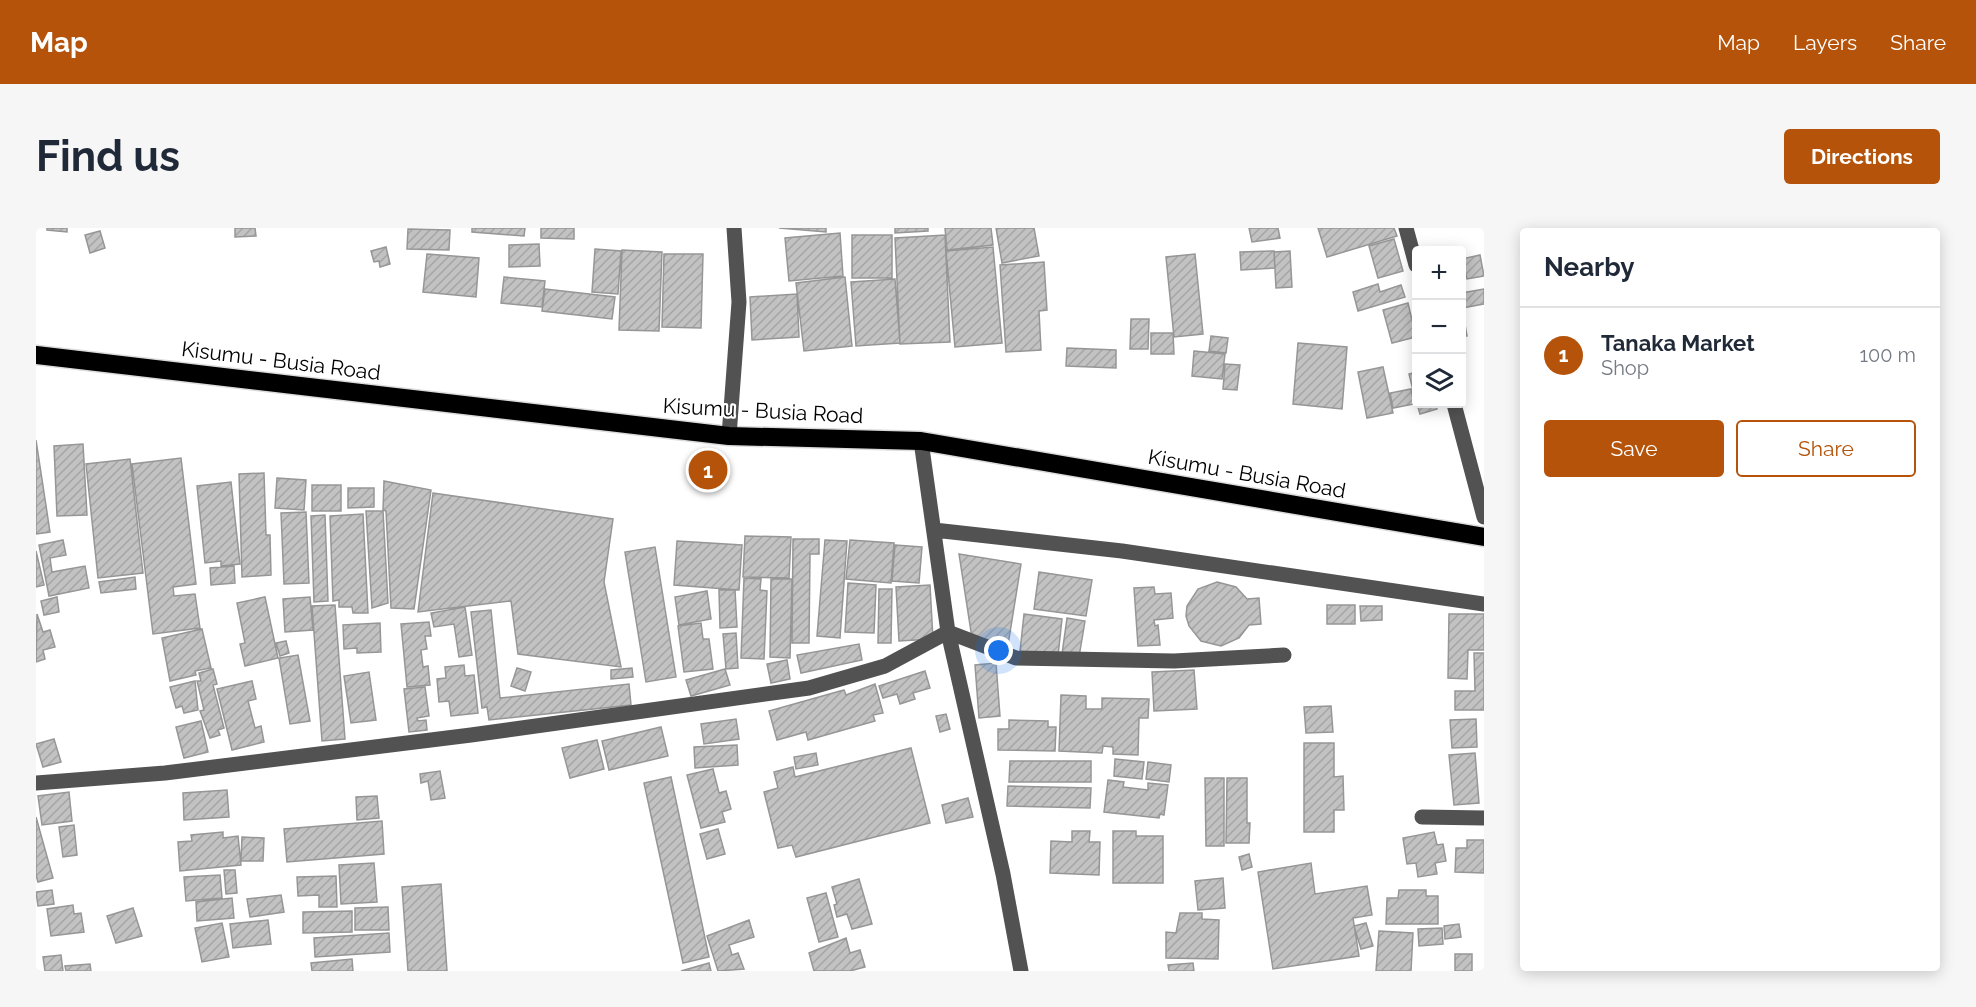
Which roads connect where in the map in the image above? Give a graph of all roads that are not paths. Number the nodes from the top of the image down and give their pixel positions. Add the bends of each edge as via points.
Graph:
1 (734, 228) edge
2 (1406, 228) edge
3 (1412, 251) edge
4 (36, 355) edge
5 (1455, 408) edge
6 (729, 436) junction
7 (921, 441) junction
8 (1484, 517) edge
9 (934, 530) junction
10 (1484, 537) edge
11 (1484, 604) edge
12 (948, 632) junction
13 (1284, 655) dead end
14 (36, 783) edge
15 (1422, 817) dead end
16 (1484, 818) edge
17 (1022, 971) edge

1 - 6 street via 739,302
2 - 3 street
4 - 6 highway, Kisumu - Busia Road
5 - 8 street
6 - 7 highway, Kisumu - Busia Road
7 - 9 street
7 - 10 highway, Kisumu - Busia Road
9 - 11 street via 1122,551
9 - 12 street
12 - 13 street via 1016,658 1174,661
12 - 14 street via 885,666 809,688 165,773
12 - 17 street
15 - 16 street

